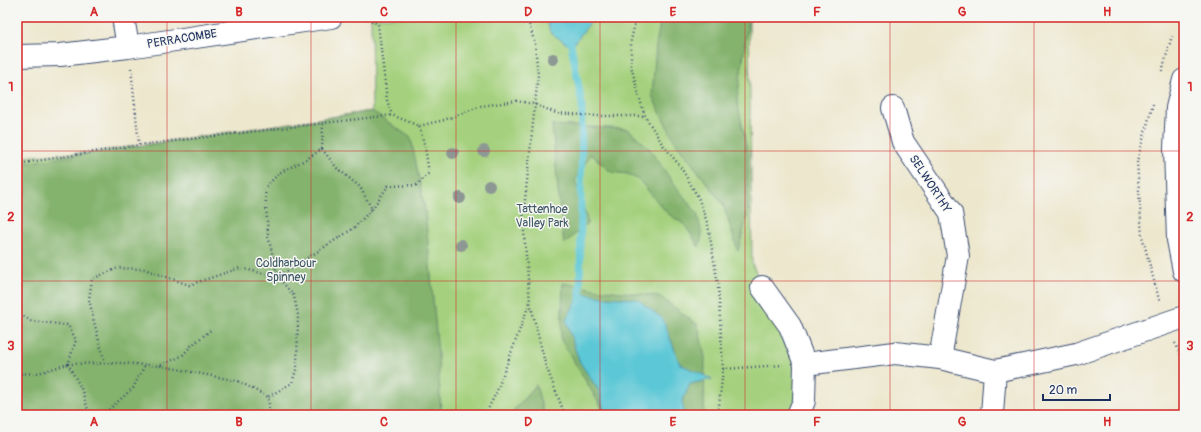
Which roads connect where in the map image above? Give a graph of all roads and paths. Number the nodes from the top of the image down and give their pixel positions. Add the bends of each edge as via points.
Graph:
1 (123, 17) edge
2 (331, 17) edge
3 (364, 17) edge
4 (527, 17) edge
5 (636, 17) edge
6 (128, 48) junction
7 (17, 56) edge
8 (1184, 80) edge
9 (534, 104) junction
10 (893, 108) dead end
11 (392, 115) junction
12 (645, 116) junction
13 (323, 123) junction
14 (419, 126) junction
15 (139, 145) junction
16 (322, 149) junction
17 (1179, 150) edge
18 (17, 164) edge
19 (372, 209) junction
20 (1184, 271) edge
21 (278, 277) junction
22 (762, 287) dead end
23 (530, 302) junction
24 (17, 312) edge
25 (1184, 317) edge
26 (212, 330) dead end
27 (940, 358) junction
28 (68, 364) junction
29 (105, 364) junction
30 (805, 364) junction
31 (145, 365) junction
32 (161, 366) junction
33 (723, 369) junction
34 (995, 372) junction
35 (17, 374) edge
36 (268, 397) junction
37 (89, 415) edge
38 (103, 415) edge
39 (270, 415) edge
40 (485, 415) edge
41 (565, 415) edge
42 (716, 415) edge
43 (798, 415) edge
44 (992, 415) edge

1 - 6 street
2 - 6 street, PERRACOMBE
3 - 11 path via 378,24 387,100
4 - 9 path via 535,44 538,75
5 - 12 path via 631,41 631,66
6 - 7 street, PERRACOMBE via 60,55
6 - 15 path
8 - 17 street via 1177,108
9 - 12 path via 556,113
9 - 14 path via 516,101 481,106
9 - 23 path via 524,219
10 - 27 street, SELWORTHY via 903,142 951,213 958,256
11 - 13 path
11 - 14 path
12 - 33 path via 698,197 708,225 718,284
13 - 15 path
13 - 16 path
14 - 19 path via 429,173 416,185 388,186
15 - 18 path
16 - 19 path via 337,168 360,188
16 - 21 path via 279,172 265,188 268,236
17 - 20 street via 1178,240
19 - 21 path via 354,228
21 - 29 path via 240,268 189,285 144,269 118,268 92,279 89,299
21 - 36 path via 294,296 298,315 297,368 292,383
22 - 30 street via 790,326
23 - 40 path via 497,391
23 - 41 path via 545,364
24 - 28 path via 31,321 68,325 76,340
25 - 34 street via 1076,354
26 - 32 path via 182,356
27 - 30 street via 895,353
27 - 34 street
28 - 29 path
28 - 35 path via 38,373
28 - 37 path via 81,388
29 - 31 path
30 - 33 path
30 - 43 street via 804,401
31 - 32 path
31 - 38 path via 133,388
32 - 36 path via 238,381
33 - 42 path
34 - 44 street
36 - 39 path

